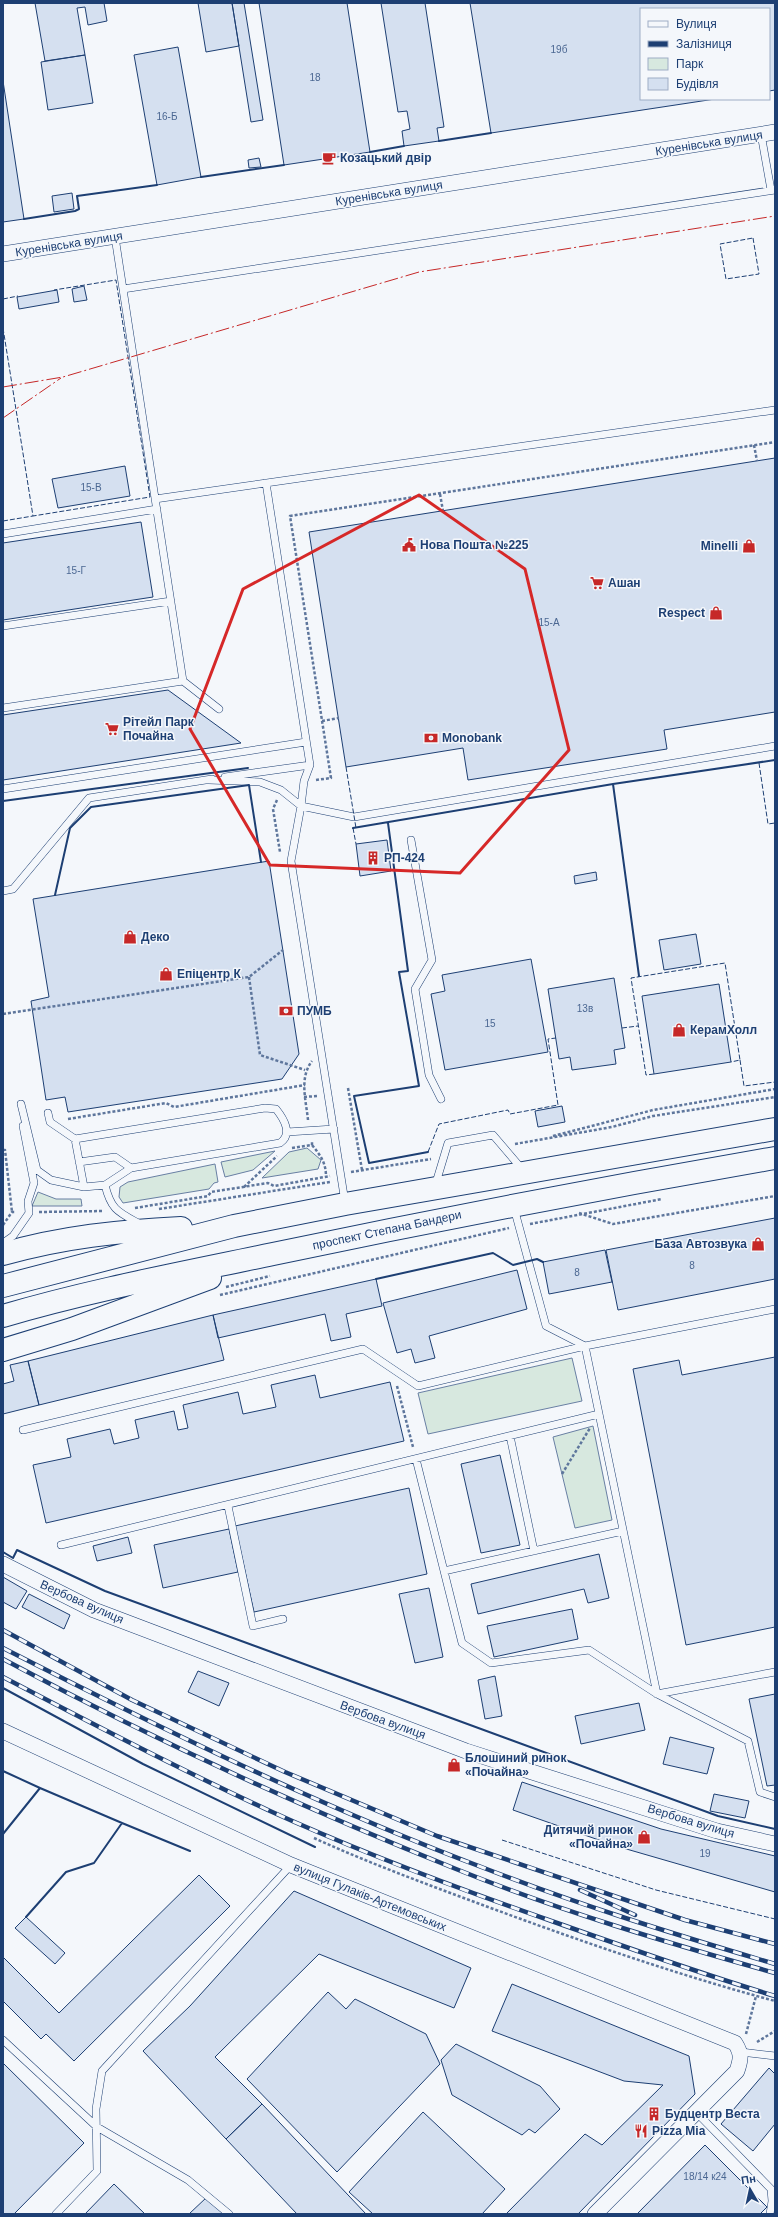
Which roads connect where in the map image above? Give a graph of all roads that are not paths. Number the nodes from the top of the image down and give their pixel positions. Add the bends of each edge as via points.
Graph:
1 (768, 133) edge
2 (773, 190) edge
3 (115, 237) junction
4 (3, 254) edge
5 (123, 289) junction
6 (775, 410) edge
7 (266, 483) junction
8 (155, 499) junction
9 (157, 509) junction
10 (3, 534) edge
11 (171, 601) junction
12 (3, 626) edge
13 (183, 681) junction
14 (3, 708) edge
15 (219, 709) dead end
16 (306, 742) junction
17 (775, 746) edge
18 (310, 765) junction
19 (208, 780) junction
20 (3, 789) edge
21 (301, 806) junction
22 (411, 840) dead end
23 (3, 891) edge
24 (441, 1099) dead end
25 (48, 1113) dead end
26 (334, 1129) junction
27 (775, 1129) edge
28 (288, 1132) junction
29 (75, 1139) junction
30 (775, 1158) edge
31 (79, 1162) junction
32 (131, 1168) junction
33 (525, 1172) junction
34 (105, 1184) junction
35 (84, 1187) junction
36 (434, 1188) junction
37 (345, 1204) junction
38 (513, 1204) junction
39 (234, 1226) junction
40 (150, 1230) junction
41 (3, 1243) edge
42 (3, 1254) edge
43 (273, 1254) junction
44 (3, 1286) edge
45 (775, 1309) edge
46 (3, 1316) edge
47 (585, 1346) junction
48 (3, 1350) edge
49 (599, 1414) junction
50 (23, 1430) dead end
51 (510, 1436) junction
52 (416, 1460) junction
53 (228, 1506) junction
54 (623, 1530) junction
55 (61, 1545) dead end
56 (534, 1551) junction
57 (3, 1564) edge
58 (444, 1571) junction
59 (283, 1619) dead end
60 (775, 1672) edge
61 (658, 1694) junction
62 (3, 1731) edge
63 (775, 1797) edge
64 (775, 1844) edge
65 (291, 1865) junction
66 (3, 2040) edge
67 (741, 2052) junction
68 (775, 2056) edge
69 (696, 2112) junction
70 (97, 2126) junction
71 (56, 2214) edge
72 (229, 2214) edge
73 (594, 2214) edge
74 (770, 2214) edge

1 - 2 lane
1 - 3 street, Куренівська вулиця
2 - 5 lane
3 - 4 street, Куренівська вулиця
3 - 5 lane
5 - 8 lane
6 - 7 lane
7 - 8 lane
7 - 16 lane
8 - 9 lane
9 - 10 lane
9 - 11 lane
11 - 12 lane
11 - 13 lane
13 - 14 lane
13 - 15 lane
16 - 18 lane
16 - 20 lane
17 - 21 lane via 354,817
18 - 19 lane
18 - 21 lane via 304,781
19 - 21 lane via 260,782 281,790
19 - 23 lane via 89,798 13,889
21 - 26 lane via 291,861
22 - 24 lane via 432,960 415,989 429,1075
25 - 29 lane via 50,1122
26 - 28 lane
26 - 37 lane
27 - 33 main road
28 - 29 lane via 276,1109 265,1108
28 - 32 lane via 285,1140 280,1143
29 - 31 lane
30 - 38 main road, проспект Степана Бандери
31 - 32 lane via 115,1157
31 - 35 lane
32 - 34 lane
33 - 36 main road
33 - 36 lane via 494,1135 448,1143
34 - 35 lane
34 - 40 lane via 108,1199 116,1211
35 - 41 lane via 51,1180 37,1170 22,1104 25,1144 34,1183 28,1202 29,1213 13,1236
36 - 37 main road
37 - 39 main road
38 - 43 main road, проспект Степана Бандери
38 - 47 lane via 546,1326
39 - 40 main road
39 - 44 main road
40 - 42 main road via 103,1233 43,1242
43 - 46 main road, проспект Степана Бандери via 131,1283
43 - 48 main road via 72,1329
45 - 47 lane
47 - 49 lane
47 - 50 lane via 418,1386 363,1349
49 - 51 lane
49 - 54 lane
51 - 52 lane
51 - 56 lane
52 - 53 lane
52 - 58 lane
53 - 55 lane
53 - 59 lane via 252,1626
54 - 56 lane
54 - 61 lane
56 - 58 lane
57 - 64 street, Вербова вулиця via 94,1610 466,1751 717,1831
58 - 61 lane via 462,1643 491,1663 588,1650
60 - 61 lane
61 - 63 lane via 748,1741 760,1792
62 - 65 street, вулиця Гулаків-Артемовських
65 - 67 street, вулиця Гулаків-Артемовських via 735,2043
65 - 70 lane via 102,2070 96,2109
66 - 70 lane
67 - 68 lane
67 - 69 street via 737,2071
69 - 73 street
69 - 74 lane via 771,2189
70 - 71 lane via 98,2171
70 - 72 lane via 188,2180

